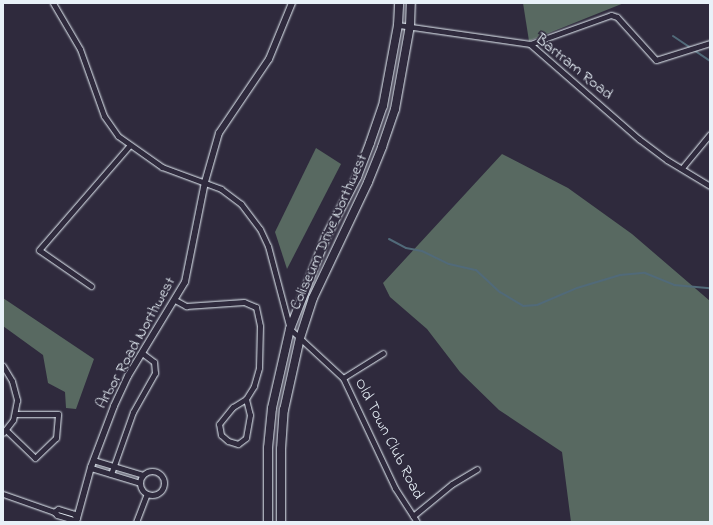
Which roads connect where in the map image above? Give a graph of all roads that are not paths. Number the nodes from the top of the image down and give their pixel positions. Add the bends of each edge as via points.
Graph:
1 (53, 3) edge
2 (292, 3) edge
3 (399, 3) edge
4 (411, 3) edge
5 (398, 25) junction
6 (410, 26) junction
7 (710, 43) edge
8 (530, 44) junction
9 (710, 134) edge
10 (129, 146) junction
11 (682, 168) junction
12 (204, 182) junction
13 (710, 186) edge
14 (91, 286) dead end
15 (175, 300) junction
16 (290, 330) junction
17 (300, 338) junction
18 (383, 353) dead end
19 (142, 354) junction
20 (3, 366) edge
21 (343, 378) junction
22 (246, 399) junction
23 (15, 414) junction
24 (5, 432) edge
25 (93, 460) junction
26 (114, 466) junction
27 (91, 468) junction
28 (477, 469) dead end
29 (111, 474) junction
30 (143, 475) junction
31 (140, 483) junction
32 (3, 494) edge
33 (147, 494) junction
34 (413, 516) junction
35 (77, 520) edge
36 (136, 522) edge
37 (268, 522) edge
38 (281, 522) edge
39 (417, 522) edge

1 - 10 street via 80,49 104,116 118,136
2 - 12 street, Arbor Road Northwest via 269,59 219,133
3 - 5 main road, Coliseum Drive Northwest
4 - 6 main road, Coliseum Drive Northwest
5 - 6 street, Bartram Road
5 - 16 main road, Coliseum Drive Northwest via 383,106 370,143 357,177 326,237
6 - 8 street, Bartram Road
6 - 17 main road, Coliseum Drive Northwest via 395,109 382,147 313,298
7 - 8 street via 656,60 617,17 611,15
8 - 11 street, Bartram Road via 639,138
9 - 11 street
10 - 12 street via 162,167
10 - 14 street via 39,250
11 - 13 street, Bartram Road
12 - 15 street, Arbor Road Northwest via 189,268
12 - 16 street via 222,189 241,204 264,236
15 - 19 street, Arbor Road Northwest
15 - 22 street via 186,306 244,302 256,308 260,326 259,368 254,386
16 - 17 street, Old Town Club Road
16 - 37 main road, Coliseum Drive Northwest via 272,408 268,448
17 - 21 street, Old Town Club Road
17 - 38 main road, Coliseum Drive Northwest via 284,418 281,449
18 - 21 street
19 - 25 street, Arbor Road Northwest via 114,406
19 - 26 street via 154,362 155,373 134,412
20 - 23 street via 15,390
21 - 34 street, Old Town Club Road via 395,488
22 - 22 street via 233,407 219,424 221,435 228,441 238,444 246,438 250,415
23 - 24 street
23 - 24 street via 58,414 56,438 36,458
25 - 26 street
25 - 27 street, Arbor Road Northwest
26 - 29 street
26 - 30 street
27 - 29 street
27 - 35 street, Arbor Road Northwest
28 - 34 street via 452,484
29 - 31 street
30 - 31 street
30 - 33 street via 153,471 160,475 164,482 159,492
31 - 33 street
32 - 35 street
33 - 36 street
34 - 39 street, Old Town Club Road

